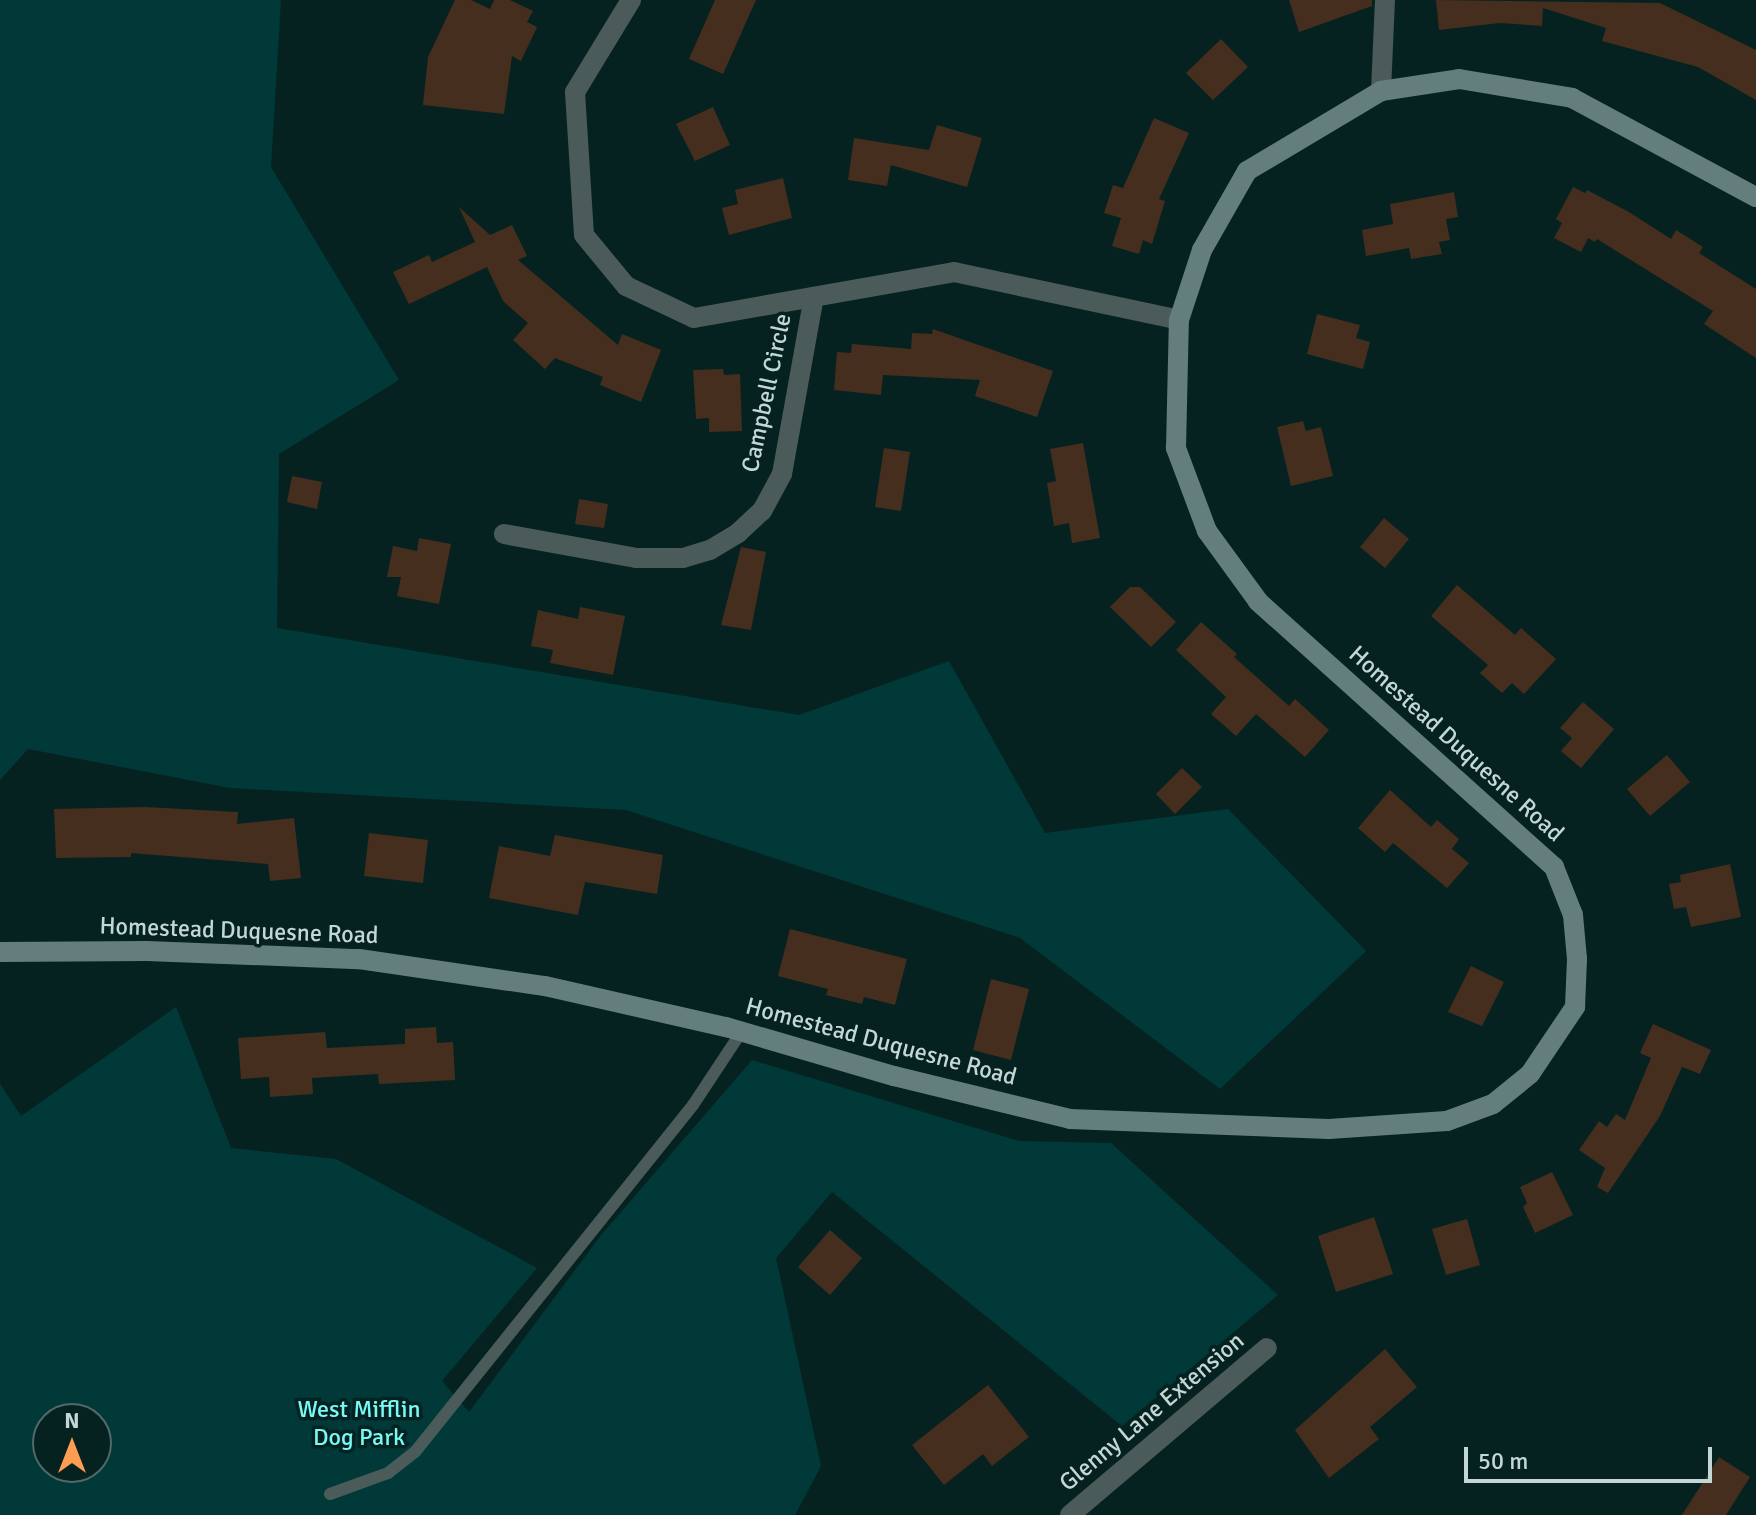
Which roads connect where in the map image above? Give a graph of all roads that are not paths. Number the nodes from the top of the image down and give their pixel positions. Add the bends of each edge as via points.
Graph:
1 (631, 0) edge
2 (1385, 0) edge
3 (1381, 91) junction
4 (1756, 197) edge
5 (814, 297) junction
6 (1179, 320) junction
7 (504, 534) dead end
8 (0, 952) edge
9 (742, 1031) junction
10 (1267, 1348) dead end
11 (330, 1494) dead end
12 (1070, 1515) edge

1 - 5 street, Campbell Circle via 575,92 584,235 626,286 694,318
2 - 3 street
3 - 4 street, Homestead Duquesne Road via 1459,79 1572,98
3 - 6 street, Homestead Duquesne Road via 1247,171 1202,250
5 - 6 street, Campbell Circle via 954,272
5 - 7 street, Campbell Circle via 782,474 762,511 738,533 683,558 636,558
6 - 9 street, Homestead Duquesne Road via 1176,448 1207,531 1258,601 1554,867 1573,915 1575,1007 1530,1074 1493,1104 1447,1121 1329,1129 1070,1119 894,1076
8 - 9 street, Homestead Duquesne Road via 359,959 545,986
9 - 11 lane via 693,1105 415,1452 388,1473
10 - 12 street, Glenny Lane Extension

